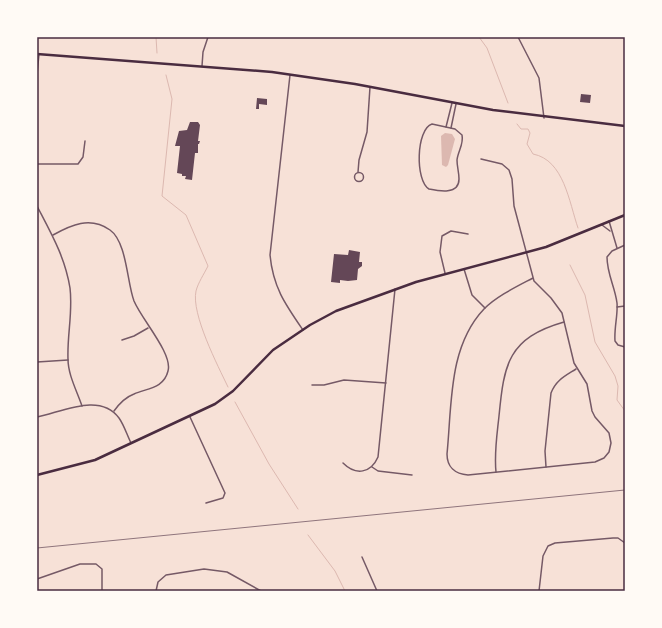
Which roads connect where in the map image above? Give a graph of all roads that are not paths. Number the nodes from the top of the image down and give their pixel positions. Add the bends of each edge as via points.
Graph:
1 (208, 37) edge
2 (518, 37) edge
3 (38, 54) edge
4 (202, 66) junction
5 (37, 74) edge
6 (290, 74) junction
7 (370, 87) junction
8 (452, 103) junction
9 (456, 104) junction
10 (544, 118) junction
11 (625, 126) edge
12 (446, 127) junction
13 (451, 128) junction
14 (85, 141) dead end
15 (481, 158) dead end
16 (37, 164) edge
17 (358, 172) junction
18 (37, 206) edge
19 (625, 215) edge
20 (609, 221) junction
21 (600, 225) junction
22 (610, 231) junction
23 (468, 234) dead end
24 (53, 235) junction
25 (625, 245) edge
26 (617, 248) junction
27 (526, 253) junction
28 (464, 269) junction
29 (445, 274) junction
30 (533, 278) junction
31 (395, 289) junction
32 (625, 306) edge
33 (617, 307) junction
34 (485, 308) junction
35 (564, 322) junction
36 (148, 328) junction
37 (303, 330) junction
38 (122, 340) dead end
39 (625, 348) edge
40 (68, 360) junction
41 (37, 362) edge
42 (576, 369) junction
43 (386, 383) junction
44 (312, 385) dead end
45 (82, 406) junction
46 (114, 411) junction
47 (37, 417) edge
48 (190, 417) junction
49 (131, 443) junction
50 (343, 463) dead end
51 (372, 467) junction
52 (546, 467) junction
53 (496, 472) junction
54 (37, 475) edge
55 (412, 475) dead end
56 (206, 503) dead end
57 (625, 543) edge
58 (362, 557) dead end
59 (37, 579) edge
60 (102, 591) edge
61 (156, 591) edge
62 (261, 591) edge
63 (377, 591) edge
64 (413, 591) edge
65 (444, 591) edge
66 (540, 591) edge

1 - 4 street
2 - 10 street via 539,78
3 - 4 main road
3 - 5 street
4 - 6 main road
6 - 7 main road
6 - 37 street via 270,255 276,285
7 - 8 main road
7 - 17 street via 367,132
8 - 9 main road
8 - 12 street
9 - 10 main road
9 - 13 street
10 - 11 main road
12 - 13 street
12 - 13 street via 432,124 424,131 420,156 422,182 432,190 451,191 459,183 458,159 462,138 458,131
14 - 16 street via 83,157 78,164
15 - 27 street via 502,164 509,170 514,206
17 - 17 street via 364,177 359,182 354,177
18 - 24 street
19 - 20 main road
20 - 21 main road
20 - 22 street
21 - 22 street
21 - 27 main road
22 - 26 street
23 - 29 street via 451,231 442,236 440,252
24 - 36 street via 76,223 110,230 121,247 134,302
24 - 40 street via 66,266 70,290
25 - 26 street
26 - 33 street via 608,253 607,257 608,273
27 - 28 main road
27 - 30 street
28 - 29 main road
28 - 34 street via 472,295
29 - 31 main road
30 - 34 street
30 - 35 street via 558,307
31 - 37 main road via 336,311
31 - 43 street
32 - 33 street
33 - 39 street via 615,341
34 - 53 street via 469,330 455,368 447,457 456,472 468,475
35 - 42 street
35 - 53 street via 546,328 522,342 506,366 496,438
36 - 38 street
36 - 46 street via 168,358 168,374 160,384 127,398
37 - 48 main road via 274,350 234,392
40 - 41 street
40 - 45 street
42 - 52 street via 559,379 551,393 545,451
42 - 52 street via 587,384 593,415 609,433 611,448 599,461
43 - 44 street via 344,380
43 - 51 street via 380,446 378,457
45 - 46 street via 99,405
45 - 47 street
46 - 49 street
48 - 49 main road
48 - 56 street via 225,496
49 - 54 main road via 80,465
50 - 51 street via 359,472
51 - 55 street via 378,471
52 - 53 street
57 - 66 street via 613,538 551,544 545,548 543,556
58 - 63 street
59 - 60 street via 80,564 100,565
61 - 62 street via 161,578 171,573 204,569 220,570 235,575
64 - 65 street

